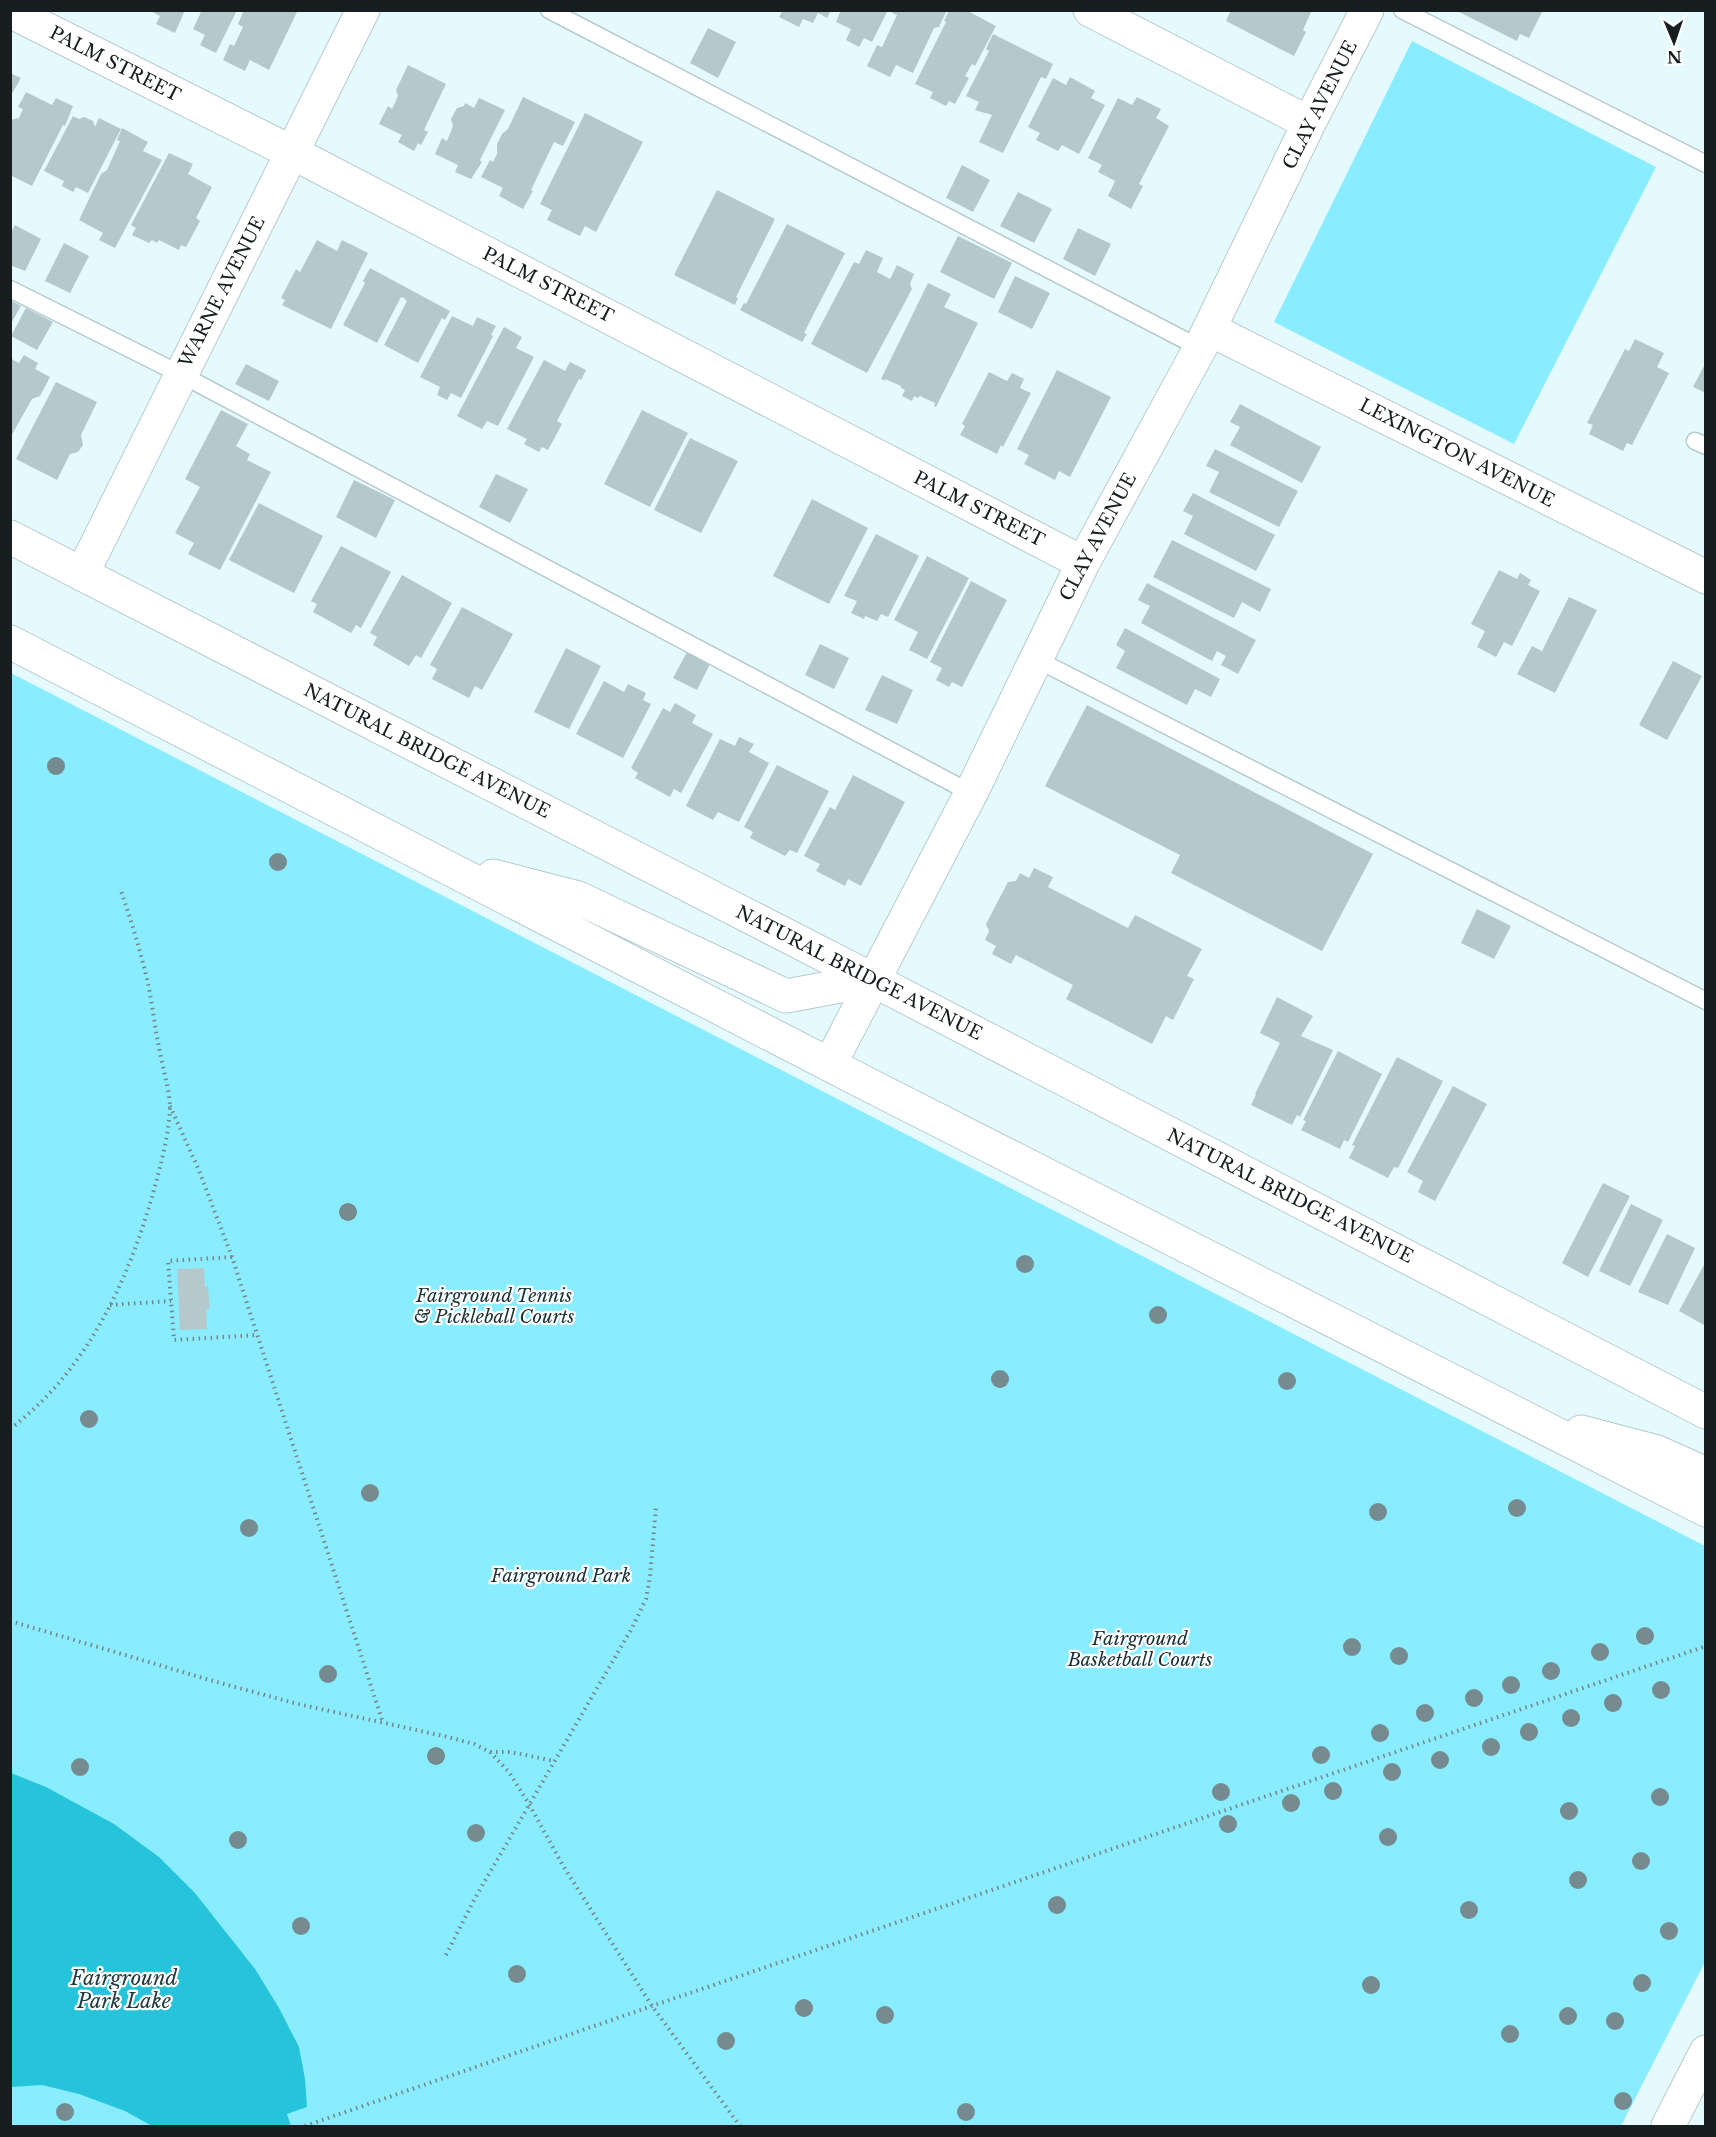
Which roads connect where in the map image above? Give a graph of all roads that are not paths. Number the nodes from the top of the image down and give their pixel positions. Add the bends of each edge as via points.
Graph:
1 (363, 10) edge
2 (549, 10) edge
3 (1090, 10) edge
4 (1367, 10) edge
5 (1402, 10) edge
6 (10, 11) edge
7 (1309, 123) junction
8 (293, 153) junction
9 (1706, 164) edge
10 (10, 289) edge
11 (1204, 339) junction
12 (180, 374) junction
13 (10, 537) edge
14 (1083, 563) junction
15 (82, 574) junction
16 (1706, 577) edge
17 (10, 642) edge
18 (1036, 659) junction
19 (971, 793) junction
20 (436, 861) junction
21 (873, 980) junction
22 (1706, 1001) edge
23 (830, 1064) junction
24 (1706, 1412) edge
25 (1518, 1416) junction
26 (1706, 1474) edge
27 (1706, 1510) edge
28 (1706, 2052) edge
29 (1668, 2127) edge

1 - 8 main road, WARNE AVENUE
2 - 11 lane
3 - 7 main road
4 - 7 main road, CLAY AVENUE
5 - 9 lane
6 - 8 main road, PALM STREET
7 - 11 main road, CLAY AVENUE
8 - 12 main road, WARNE AVENUE
8 - 14 main road, PALM STREET
10 - 12 lane
11 - 14 main road, CLAY AVENUE
11 - 16 main road, LEXINGTON AVENUE
12 - 15 main road, WARNE AVENUE
12 - 19 lane
13 - 15 main road, NATURAL BRIDGE AVENUE
14 - 18 main road, CLAY AVENUE
15 - 21 main road, NATURAL BRIDGE AVENUE
17 - 20 main road
18 - 19 main road, CLAY AVENUE
18 - 22 lane
19 - 21 main road, CLAY AVENUE
20 - 21 main road via 578,898 786,996
20 - 23 main road
21 - 23 main road, CLAY AVENUE
21 - 24 main road, NATURAL BRIDGE AVENUE
23 - 25 main road
25 - 26 main road via 1657,1452
25 - 27 main road
28 - 29 main road

